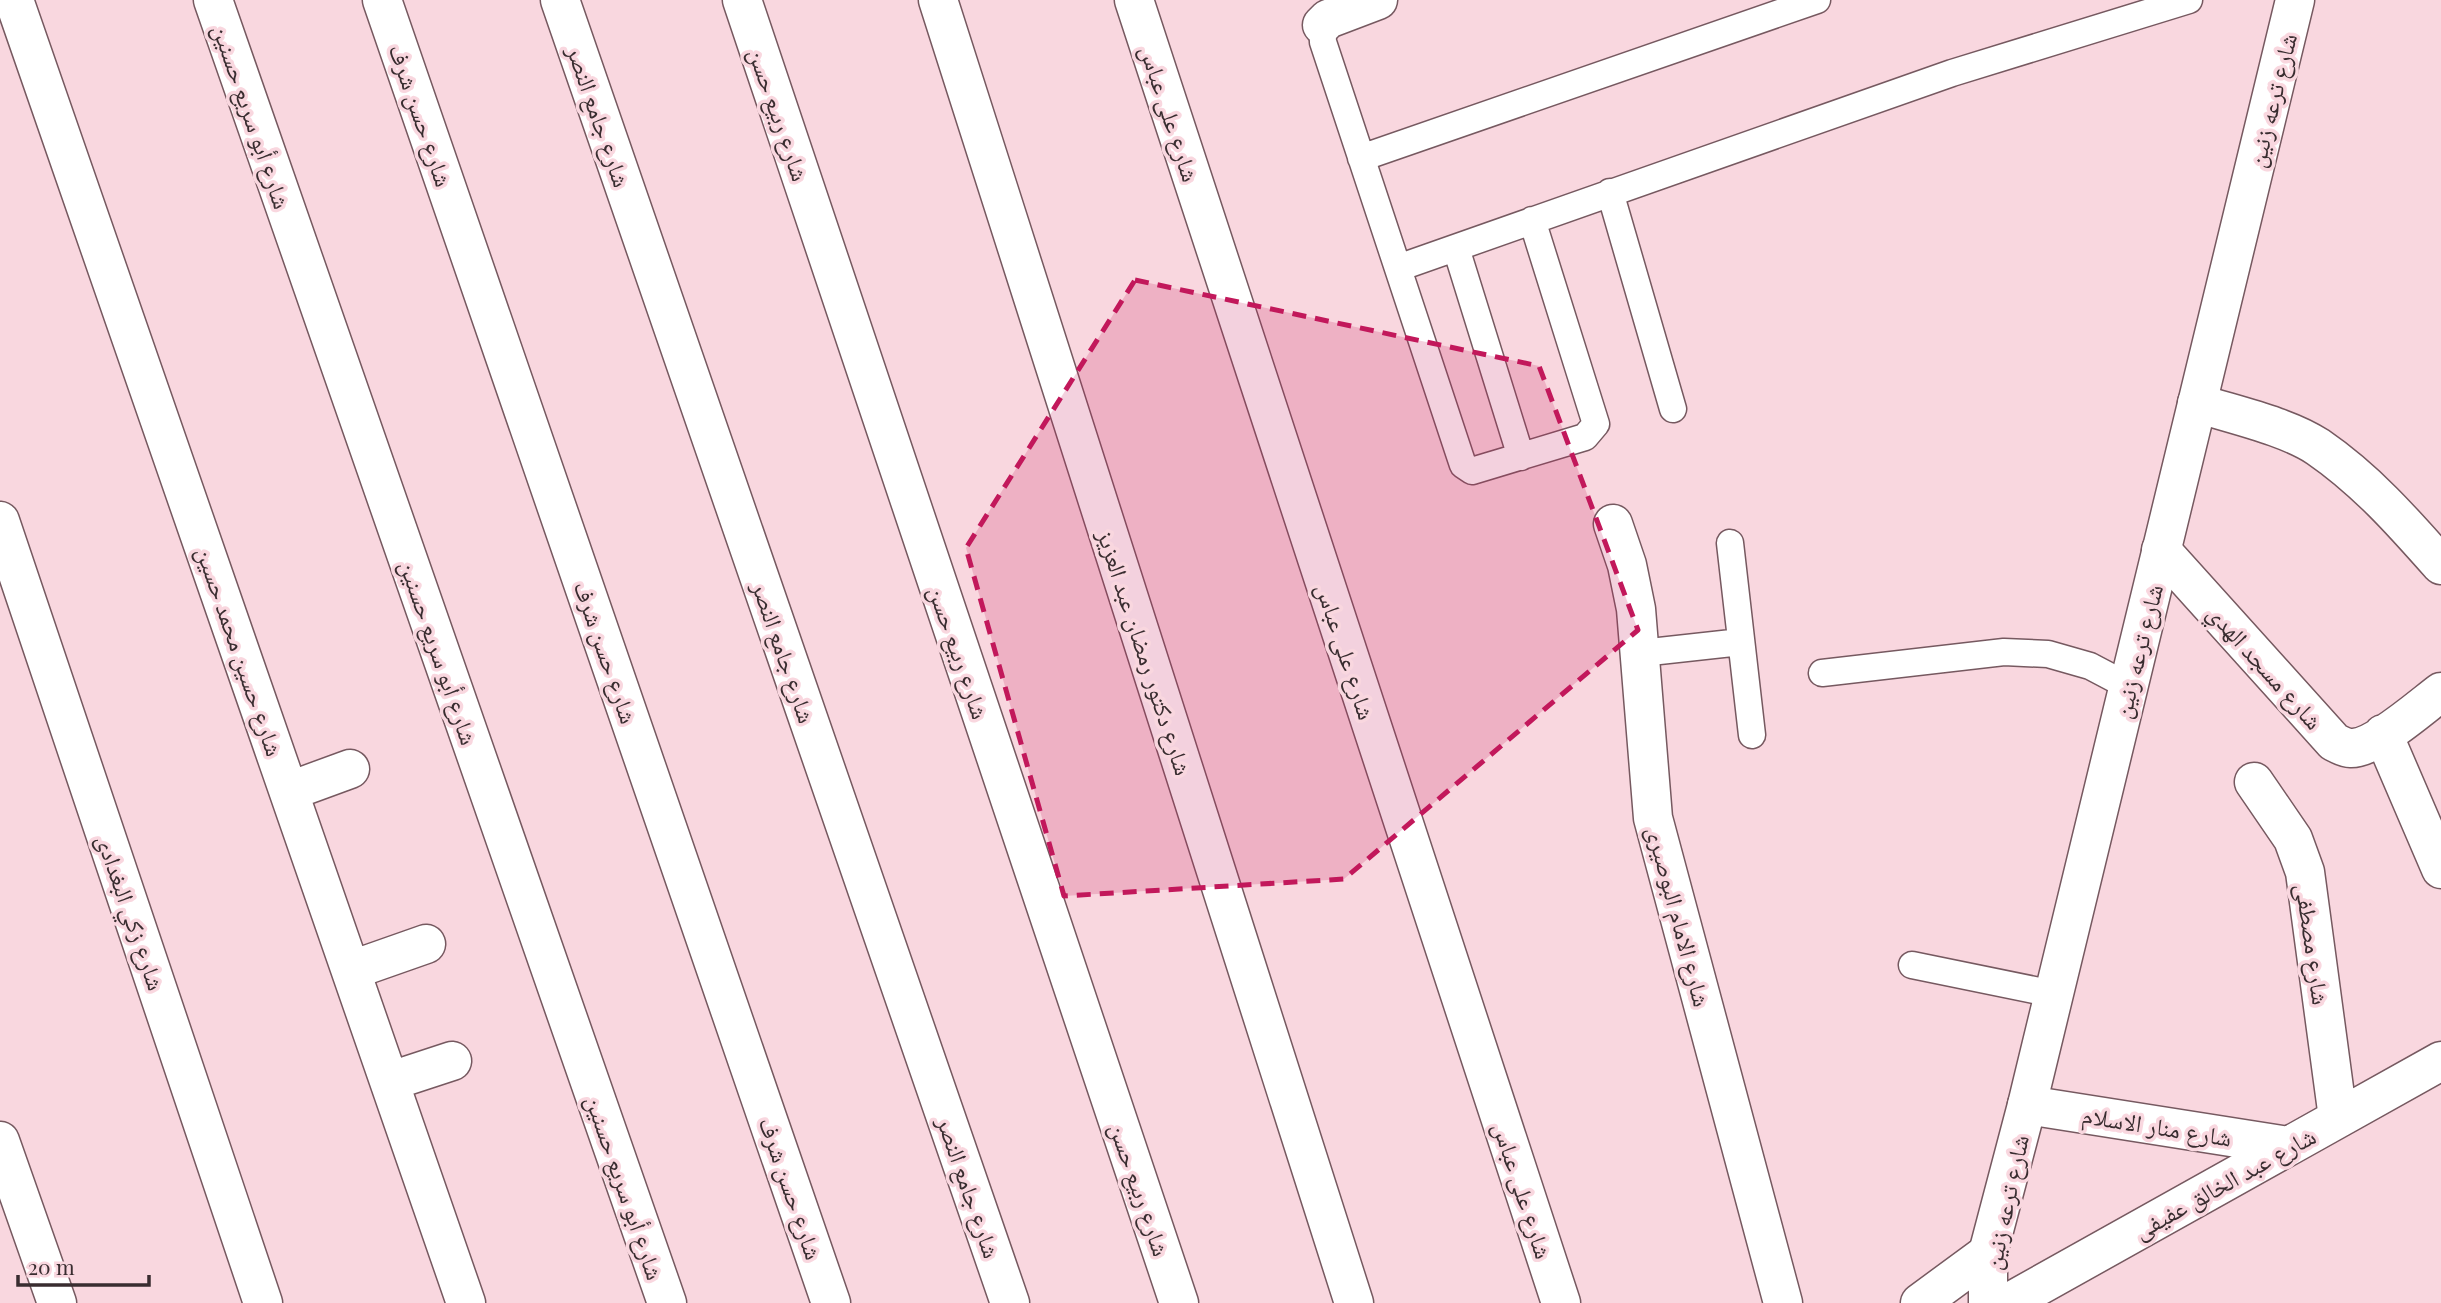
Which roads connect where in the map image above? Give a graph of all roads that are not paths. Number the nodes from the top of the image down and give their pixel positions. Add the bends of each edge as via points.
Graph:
1 (14, 0) edge
2 (213, 0) edge
3 (382, 0) edge
4 (560, 0) edge
5 (742, 0) edge
6 (938, 0) edge
7 (1133, 0) edge
8 (1378, 0) edge
9 (1817, 0) edge
10 (2189, 0) edge
11 (2295, 0) edge
12 (1322, 25) joint
13 (1361, 158) junction
14 (1610, 192) junction
15 (1532, 220) junction
16 (1456, 247) junction
17 (1398, 268) junction
18 (2197, 403) junction
19 (1673, 409) dead end
20 (1521, 457) junction
21 (0, 521) edge
22 (1613, 524) dead end
23 (1730, 543) dead end
24 (2161, 550) junction
25 (2441, 565) edge
26 (1741, 642) junction
27 (1642, 653) junction
28 (1822, 673) dead end
29 (2129, 686) junction
30 (2441, 692) edge
31 (2383, 734) junction
32 (1752, 735) dead end
33 (351, 769) dead end
34 (2255, 782) dead end
35 (290, 791) junction
36 (2441, 869) edge
37 (426, 944) dead end
38 (1912, 965) dead end
39 (352, 970) junction
40 (2054, 994) junction
41 (2441, 1060) edge
42 (452, 1061) dead end
43 (391, 1081) junction
44 (2027, 1105) junction
45 (2338, 1118) junction
46 (0, 1141) edge
47 (2288, 1146) junction
48 (1988, 1253) junction
49 (57, 1303) edge
50 (263, 1303) edge
51 (466, 1303) edge
52 (667, 1303) edge
53 (831, 1303) edge
54 (1010, 1303) edge
55 (1179, 1303) edge
56 (1354, 1303) edge
57 (1561, 1303) edge
58 (1783, 1303) edge
59 (1920, 1303) edge
60 (1988, 1303) edge
61 (2008, 1303) edge

1 - 35 street, شارع حسين محمد حسين
2 - 52 street, شارع أبو سريع حسنين
3 - 53 street, شارع حسن شرف
4 - 54 street, شارع جامع النصر
5 - 55 street, شارع ربيع حسن
6 - 56 street, شارع دكتور رمضان عبد العزيز
7 - 57 street, شارع على عباس
8 - 12 street
9 - 13 lane
10 - 14 lane via 1952,73
11 - 18 street, شارع ترعه زنين
12 - 13 lane via 1323,42
13 - 17 lane
14 - 15 lane
14 - 19 lane
15 - 16 lane
15 - 20 lane via 1596,424 1585,437
16 - 17 lane
16 - 20 lane
17 - 20 lane via 1463,466 1482,470
18 - 24 street, شارع ترعه زنين
18 - 25 street via 2316,446 2385,502
21 - 50 street, شارع زكي البغدادى
22 - 27 street, شارع الامام البوصيرى via 1627,565
23 - 26 lane
24 - 29 street, شارع ترعه زنين
24 - 31 street, شارع مسجد الهدي via 2334,741 2349,749
26 - 27 lane
26 - 32 lane
27 - 58 street, شارع الامام البوصيرى via 1653,818
28 - 29 lane via 2004,652 2048,654 2090,666
29 - 40 street, شارع ترعه زنين
30 - 31 street
31 - 36 street
33 - 35 street
34 - 45 street, شارع مصطفى via 2293,839 2305,872
35 - 39 street, شارع حسين محمد حسين
37 - 39 street
38 - 40 lane
39 - 43 street, شارع حسين محمد حسين
40 - 44 street, شارع ترعه زنين
41 - 45 street, شارع عبد الخالق عفيفى
42 - 43 street
43 - 51 street, شارع حسين محمد حسين
44 - 47 street, شارع منار الاسلام
44 - 48 street, شارع ترعه زنين
45 - 47 street, شارع عبد الخالق عفيفى
46 - 49 street
47 - 61 street, شارع عبد الخالق عفيفى
48 - 59 street
48 - 60 street, شارع ترعه زنين

